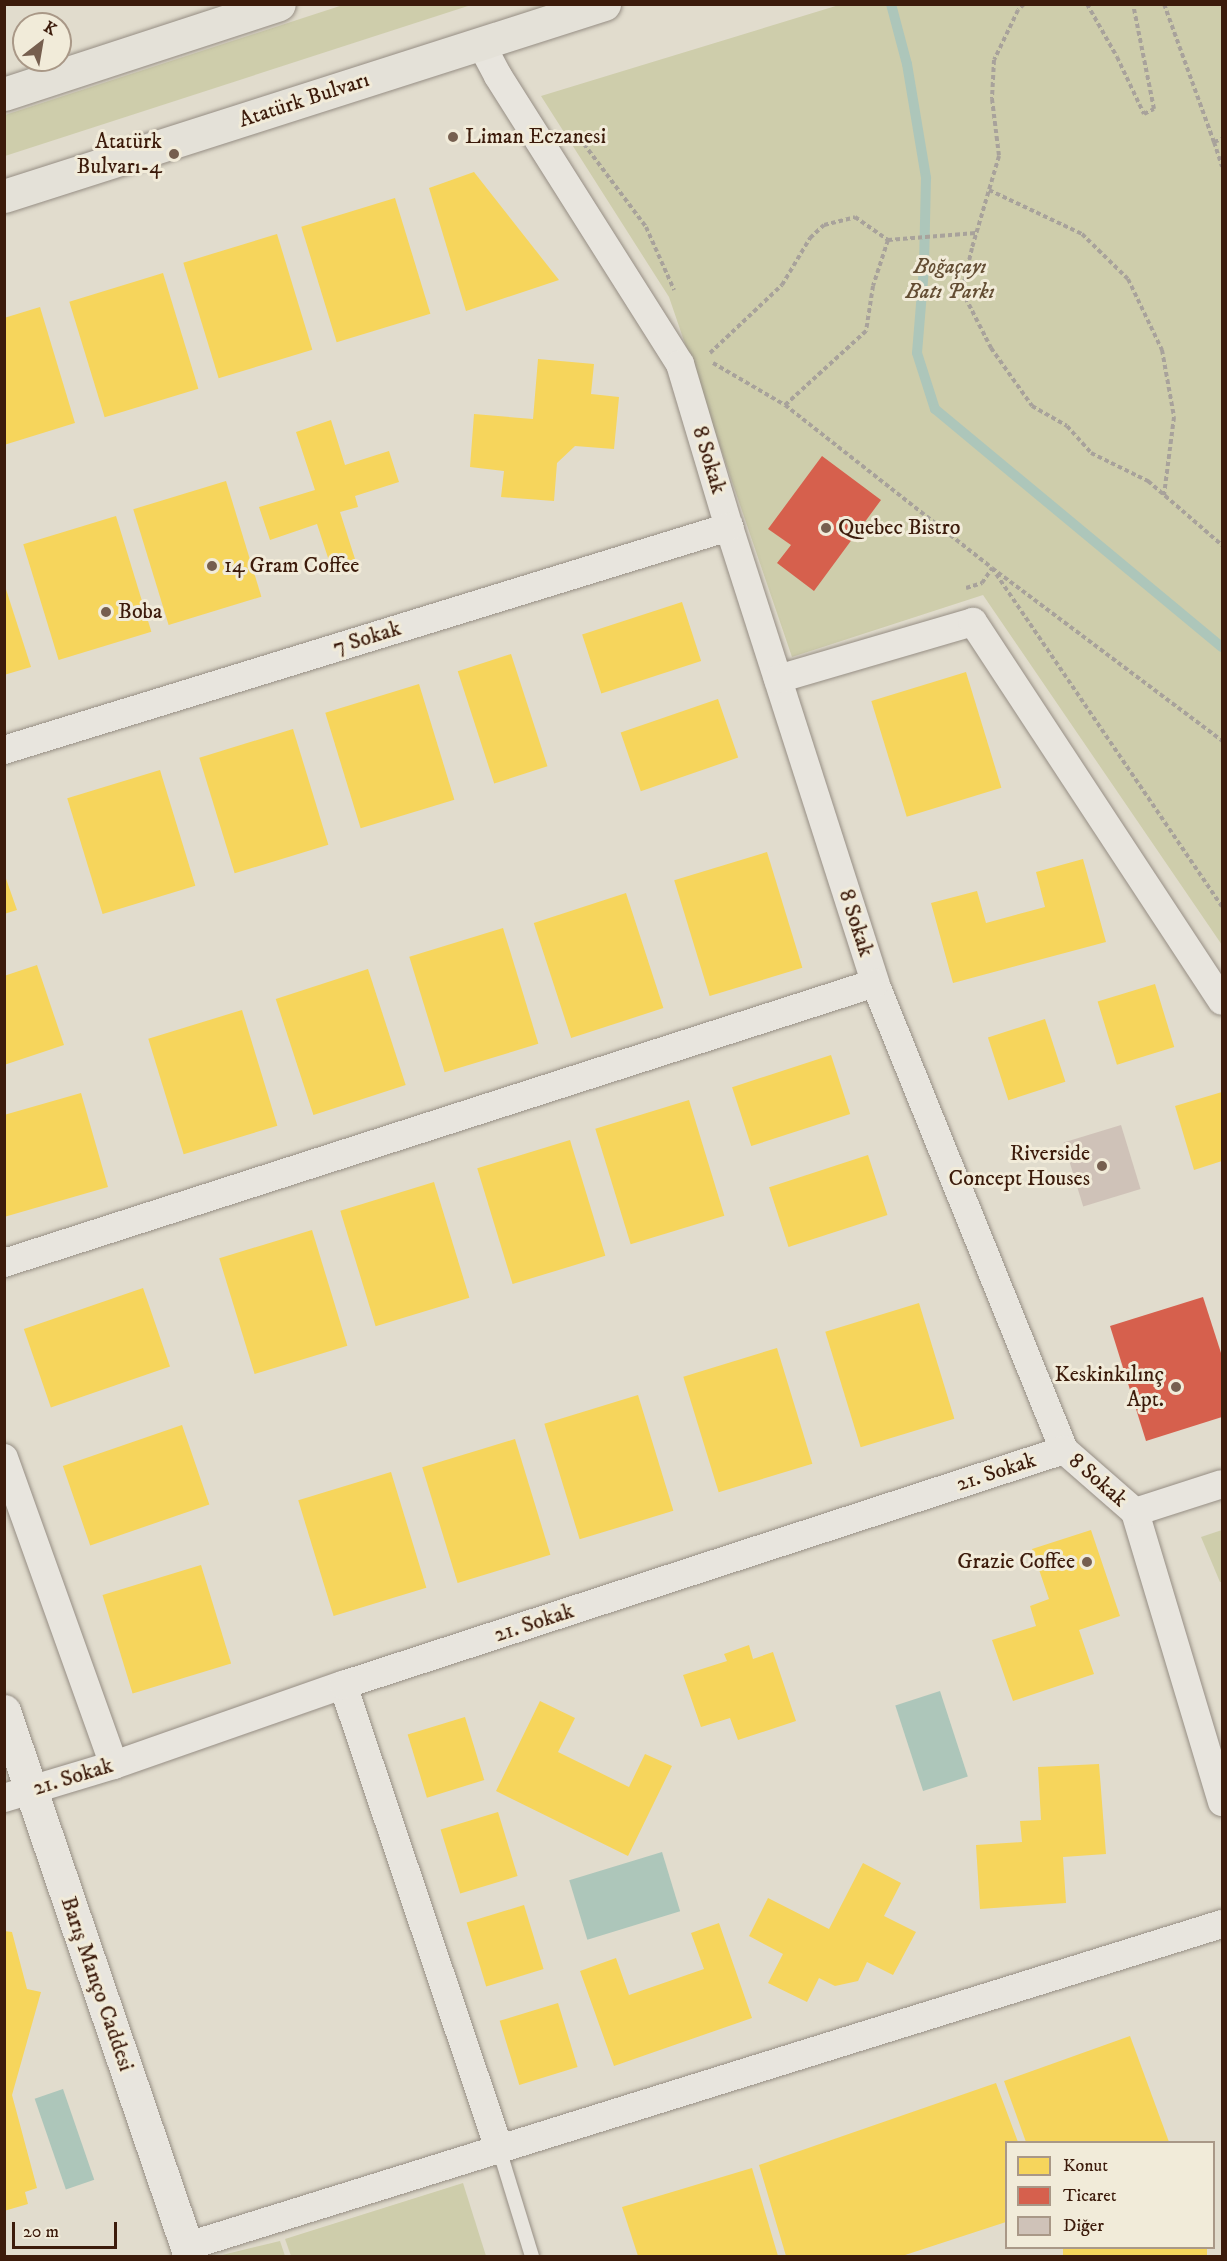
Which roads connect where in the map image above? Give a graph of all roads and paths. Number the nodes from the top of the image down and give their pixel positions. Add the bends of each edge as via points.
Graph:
1 (279, 4) edge
2 (604, 4) edge
3 (1024, 4) edge
4 (1087, 4) edge
5 (1133, 4) edge
6 (1164, 4) edge
7 (481, 44) junction
8 (4, 94) edge
9 (568, 124) dead end
10 (1222, 139) edge
11 (1214, 142) junction
12 (1222, 167) edge
13 (989, 190) junction
14 (4, 196) edge
15 (976, 233) junction
16 (888, 240) junction
17 (675, 293) dead end
18 (785, 405) junction
19 (1164, 495) junction
20 (729, 527) junction
21 (1222, 545) edge
22 (992, 568) junction
23 (960, 590) dead end
24 (778, 680) junction
25 (1222, 741) edge
26 (4, 750) edge
27 (1222, 906) edge
28 (875, 983) junction
29 (1222, 1001) edge
30 (4, 1263) edge
31 (1064, 1450) junction
32 (4, 1458) edge
33 (1222, 1484) edge
34 (1135, 1512) junction
35 (343, 1685) junction
36 (4, 1711) edge
37 (114, 1766) junction
38 (17, 1794) edge
39 (1222, 1802) edge
40 (1222, 1924) edge
41 (498, 2149) junction
42 (189, 2251) edge
43 (532, 2256) edge

1 - 8 main road
2 - 7 main road, Atatürk Bulvarı
3 - 13 path via 993,60 992,99 999,156
4 - 5 path via 1144,114 1154,109
6 - 11 path
7 - 14 main road, Atatürk Bulvarı
7 - 20 street, 8 Sokak via 680,364
9 - 17 path via 646,227
10 - 11 path
11 - 12 path
13 - 15 path
13 - 19 path via 1082,234 1128,279 1162,350 1174,417
15 - 16 path
15 - 19 path via 962,291 991,348 1032,406 1067,426 1091,453 1148,481
16 - 18 path via 873,286 866,331
16 - 18 path via 855,217 824,225 810,238 782,285 705,358
18 - 22 path
19 - 21 path
20 - 24 street, 8 Sokak
20 - 26 street, 7 Sokak
22 - 23 path via 982,583
22 - 25 path
22 - 27 path
24 - 28 street, 8 Sokak
24 - 29 street via 973,622
28 - 30 street
28 - 31 street, 8 Sokak
31 - 34 street, 8 Sokak
31 - 35 street, 21. Sokak
32 - 37 street
33 - 34 street
34 - 39 street, 8 Sokak
35 - 37 street, 21. Sokak
35 - 41 street
36 - 38 street, Barış Manço Caddesi
37 - 38 street, 21. Sokak
38 - 42 street, Barış Manço Caddesi
40 - 41 street
41 - 42 street
41 - 43 lane

